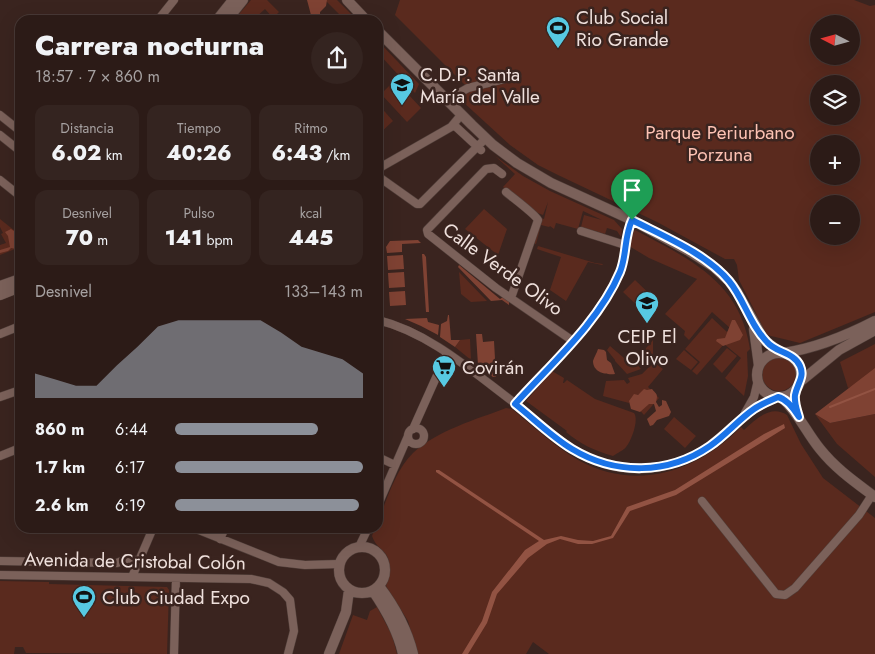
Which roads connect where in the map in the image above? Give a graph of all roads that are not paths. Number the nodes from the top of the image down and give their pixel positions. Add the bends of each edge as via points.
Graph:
1 (174, 0) edge
2 (233, 0) edge
3 (242, 0) edge
4 (346, 0) edge
5 (162, 15) edge
6 (221, 15) edge
7 (231, 15) edge
8 (361, 15) edge
9 (383, 36) edge
10 (517, 76) dead end
11 (447, 100) junction
12 (0, 115) edge
13 (461, 115) junction
14 (454, 124) junction
15 (15, 127) edge
16 (0, 135) edge
17 (486, 138) junction
18 (15, 147) edge
19 (479, 148) junction
20 (383, 166) edge
21 (502, 174) dead end
22 (0, 180) edge
23 (383, 180) edge
24 (15, 192) edge
25 (506, 192) dead end
26 (632, 220) junction
27 (581, 230) dead end
28 (624, 245) junction
29 (533, 248) dead end
30 (15, 280) edge
31 (0, 286) edge
32 (15, 289) edge
33 (0, 295) edge
34 (513, 300) junction
35 (752, 320) junction
36 (875, 321) edge
37 (383, 322) edge
38 (15, 328) edge
39 (875, 330) edge
40 (0, 334) edge
41 (573, 341) junction
42 (782, 352) junction
43 (447, 353) junction
44 (759, 366) junction
45 (758, 380) junction
46 (799, 384) junction
47 (15, 392) edge
48 (0, 397) edge
49 (779, 397) junction
50 (515, 404) junction
51 (799, 417) junction
52 (739, 421) junction
53 (413, 428) junction
54 (408, 436) junction
55 (416, 444) junction
56 (15, 450) edge
57 (0, 456) edge
58 (383, 458) edge
59 (397, 462) junction
60 (383, 494) edge
61 (874, 496) edge
62 (702, 501) dead end
63 (150, 533) edge
64 (206, 533) edge
65 (223, 533) edge
66 (366, 533) edge
67 (220, 539) junction
68 (359, 547) junction
69 (0, 561) edge
70 (138, 562) junction
71 (339, 564) junction
72 (0, 575) edge
73 (132, 577) junction
74 (176, 578) junction
75 (376, 588) junction
76 (349, 590) junction
77 (174, 654) edge
78 (288, 654) edge
79 (329, 654) edge
80 (403, 654) edge
81 (413, 654) edge

1 - 5 street
2 - 6 street
3 - 7 street
4 - 8 street
9 - 11 street
10 - 11 street via 468,88
11 - 13 street
12 - 15 street
13 - 14 street
13 - 17 street
14 - 19 street
14 - 20 street
16 - 18 street
17 - 19 street
17 - 26 street via 532,173
19 - 23 street via 420,204
21 - 34 street, Calle Verde Olivo via 494,168 486,169 427,232
22 - 24 street
25 - 34 street via 538,220
26 - 28 street
26 - 35 street via 714,267 737,292
27 - 28 street
28 - 41 street via 622,265 604,302
29 - 34 street
30 - 31 street
32 - 33 street
34 - 41 street, Calle Verde Olivo
35 - 42 street via 764,340
35 - 44 street
36 - 42 street via 824,343
37 - 43 street via 410,331
38 - 40 street
39 - 46 street via 839,350
41 - 50 street
42 - 44 street via 767,356
42 - 46 street via 797,361 801,370
43 - 50 street
43 - 53 street
44 - 45 street
45 - 49 street via 765,392
45 - 52 street via 751,402
46 - 49 street via 793,392
46 - 51 street via 795,401
47 - 48 street
49 - 51 street
49 - 52 street via 757,407
50 - 52 street via 579,453 631,469 660,467 689,458 708,448
51 - 61 street via 836,468
53 - 54 street
53 - 55 street via 420,429 424,435
54 - 55 street via 410,442
54 - 59 street
55 - 59 street
56 - 57 street
58 - 59 street
59 - 60 street
61 - 62 street via 795,588 785,594 776,594
63 - 70 street
64 - 67 street
65 - 67 street
66 - 68 street
67 - 71 street via 278,562
68 - 71 street via 343,555
68 - 75 street via 372,549 383,561 384,576
69 - 70 street via 117,564 129,558
70 - 73 street
71 - 76 street via 340,581
72 - 73 street, Avenida de Cristobal Colón
73 - 74 street, Avenida de Cristobal Colón
74 - 77 street
74 - 78 street, Avenida de Cristobal Colón via 251,579 283,592 290,600 294,631
75 - 76 street via 359,594
75 - 80 street via 400,640
75 - 81 street via 401,620
76 - 79 street via 346,612

